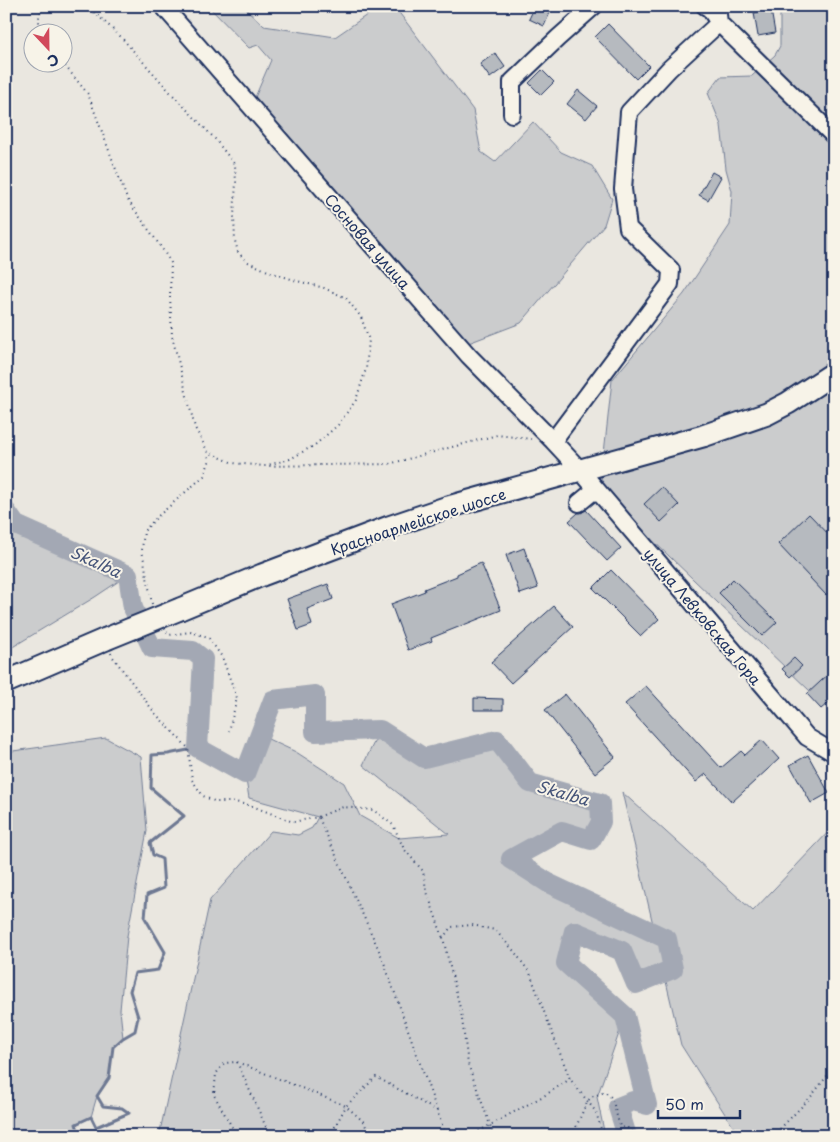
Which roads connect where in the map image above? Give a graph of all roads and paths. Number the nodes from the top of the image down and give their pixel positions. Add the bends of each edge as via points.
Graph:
1 (44, 6) edge
2 (86, 6) edge
3 (163, 6) edge
4 (594, 6) edge
5 (710, 7) edge
6 (38, 22) edge
7 (719, 23) junction
8 (70, 72) edge
9 (512, 114) dead end
10 (834, 136) edge
11 (834, 373) edge
12 (553, 441) junction
13 (208, 452) junction
14 (264, 466) junction
15 (580, 470) junction
16 (596, 489) junction
17 (579, 503) dead end
18 (152, 605) dead end
19 (164, 628) dead end
20 (109, 648) junction
21 (6, 682) edge
22 (229, 731) dead end
23 (834, 753) edge
24 (318, 817) junction
25 (443, 938) junction
26 (237, 1062) junction
27 (834, 1067) edge
28 (570, 1079) junction
29 (587, 1102) junction
30 (346, 1106) junction
31 (437, 1111) junction
32 (490, 1126) junction
33 (237, 1136) edge
34 (270, 1136) edge
35 (330, 1136) edge
36 (370, 1136) edge
37 (446, 1136) edge
38 (470, 1136) edge
39 (494, 1136) edge
40 (572, 1136) edge
41 (603, 1136) edge
42 (645, 1136) edge
43 (773, 1136) edge

1 - 6 path
2 - 14 path via 120,36 235,165 234,216 238,252 246,261 270,272 346,298 362,317 369,340 366,369 356,400 338,425 314,445 290,459
3 - 12 street, Сосновая улица via 469,356
4 - 9 street via 512,82
5 - 7 street
7 - 10 street
7 - 12 street via 629,112 623,189 628,228 671,270 670,284
8 - 13 path via 88,94 127,199 171,263 172,336 195,428
11 - 15 main road, Красноармейское шоссе via 767,414 703,436
12 - 14 path via 497,435 389,464
12 - 15 street, Сосновая улица
13 - 14 path via 233,463
13 - 18 path via 209,462 204,476 144,531 142,550
15 - 16 street, улица Левковская Гора
15 - 20 main road, Красноармейское шоссе, bridge via 448,507 262,575 180,609
16 - 17 street
16 - 23 street, улица Левковская Гора via 807,737
19 - 22 path via 169,635 190,632 208,637 222,657 237,698
20 - 21 main road, Красноармейское шоссе
20 - 24 path via 154,712 188,748 192,780 203,796 216,802 252,806 293,822
24 - 25 path via 343,807 373,810 393,825 404,849 423,871
24 - 31 path via 382,957
25 - 28 path via 451,927 472,925 495,930 514,951 530,973
25 - 32 path via 461,1012 468,1064
26 - 30 path
26 - 33 path via 224,1063 216,1074 214,1095
26 - 34 path
27 - 43 path via 810,1098
28 - 29 path
28 - 32 path
29 - 40 path
29 - 41 path via 596,1112
29 - 42 path via 605,1092 612,1098 620,1127
30 - 31 path via 376,1078
30 - 35 path
30 - 36 path via 364,1122
31 - 37 path
32 - 38 path
32 - 39 path

